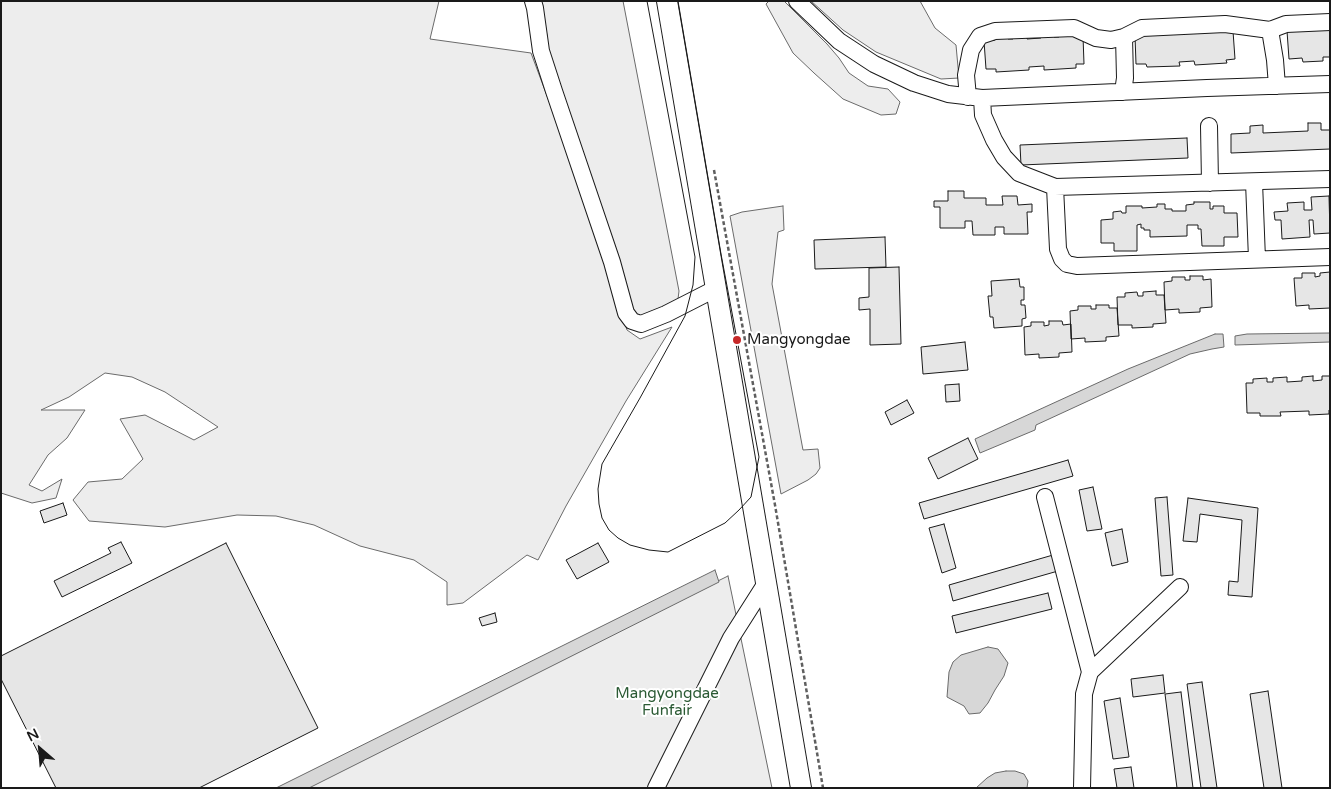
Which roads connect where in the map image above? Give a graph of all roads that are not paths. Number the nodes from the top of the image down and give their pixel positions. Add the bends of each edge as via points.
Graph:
1 (533, 1) edge
2 (667, 1) edge
3 (797, 1) edge
4 (1330, 22) edge
5 (1270, 30) junction
6 (1124, 36) junction
7 (1330, 84) edge
8 (1277, 86) junction
9 (1123, 92) junction
10 (975, 97) junction
11 (1209, 126) dead end
12 (1330, 179) edge
13 (1254, 182) junction
14 (1210, 183) junction
15 (1055, 186) junction
16 (1330, 256) edge
17 (1257, 259) junction
18 (715, 289) junction
19 (1045, 496) dead end
20 (766, 583) junction
21 (1180, 587) dead end
22 (1090, 672) junction
23 (656, 788) edge
24 (801, 788) edge
25 (1082, 788) edge

1 - 18 street via 544,59 626,313 632,321 641,324
2 - 18 main road
3 - 10 street via 839,41 874,64 948,94
4 - 5 street via 1286,24
5 - 6 street via 1225,24 1142,28
5 - 8 street
6 - 9 street
6 - 10 street via 1111,40 1096,38 1074,28 994,31 980,36 972,50 966,75
7 - 8 street
8 - 9 street
9 - 10 street
10 - 15 street via 1004,157 1019,173
11 - 14 street
12 - 13 street
13 - 14 street
13 - 17 street
14 - 15 street
15 - 17 street via 1058,249 1068,264
16 - 17 street
18 - 20 main road
19 - 22 street
20 - 23 street via 731,638
20 - 24 main road
21 - 22 street
22 - 25 street via 1084,694

